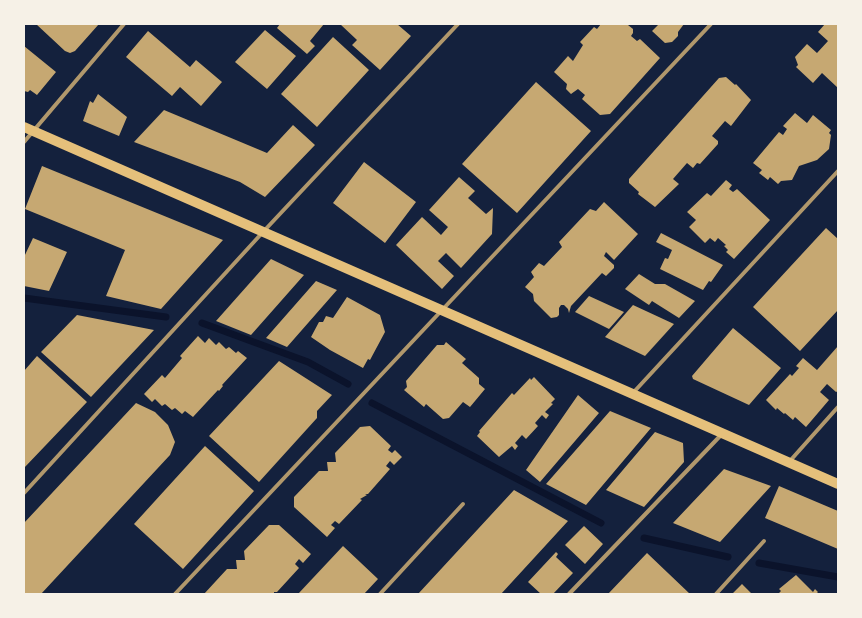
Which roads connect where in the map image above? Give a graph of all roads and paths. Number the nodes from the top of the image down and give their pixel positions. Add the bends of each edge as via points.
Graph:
1 (124, 24) edge
2 (458, 24) edge
3 (711, 24) edge
4 (29, 129) edge
5 (24, 142) edge
6 (838, 171) edge
7 (264, 232) junction
8 (441, 310) junction
9 (632, 394) junction
10 (838, 407) edge
11 (723, 434) junction
12 (788, 462) junction
13 (838, 484) edge
14 (24, 493) edge
15 (463, 504) dead end
16 (764, 541) dead end
17 (175, 594) edge
18 (380, 594) edge
19 (569, 594) edge
20 (716, 594) edge

1 - 4 street
2 - 7 street
3 - 8 street
4 - 5 street
4 - 7 main road
6 - 9 street
7 - 8 main road
7 - 14 street
8 - 9 main road
8 - 17 street
9 - 11 main road
10 - 12 street
11 - 12 main road
11 - 19 street
12 - 13 main road
15 - 18 street
16 - 20 street

